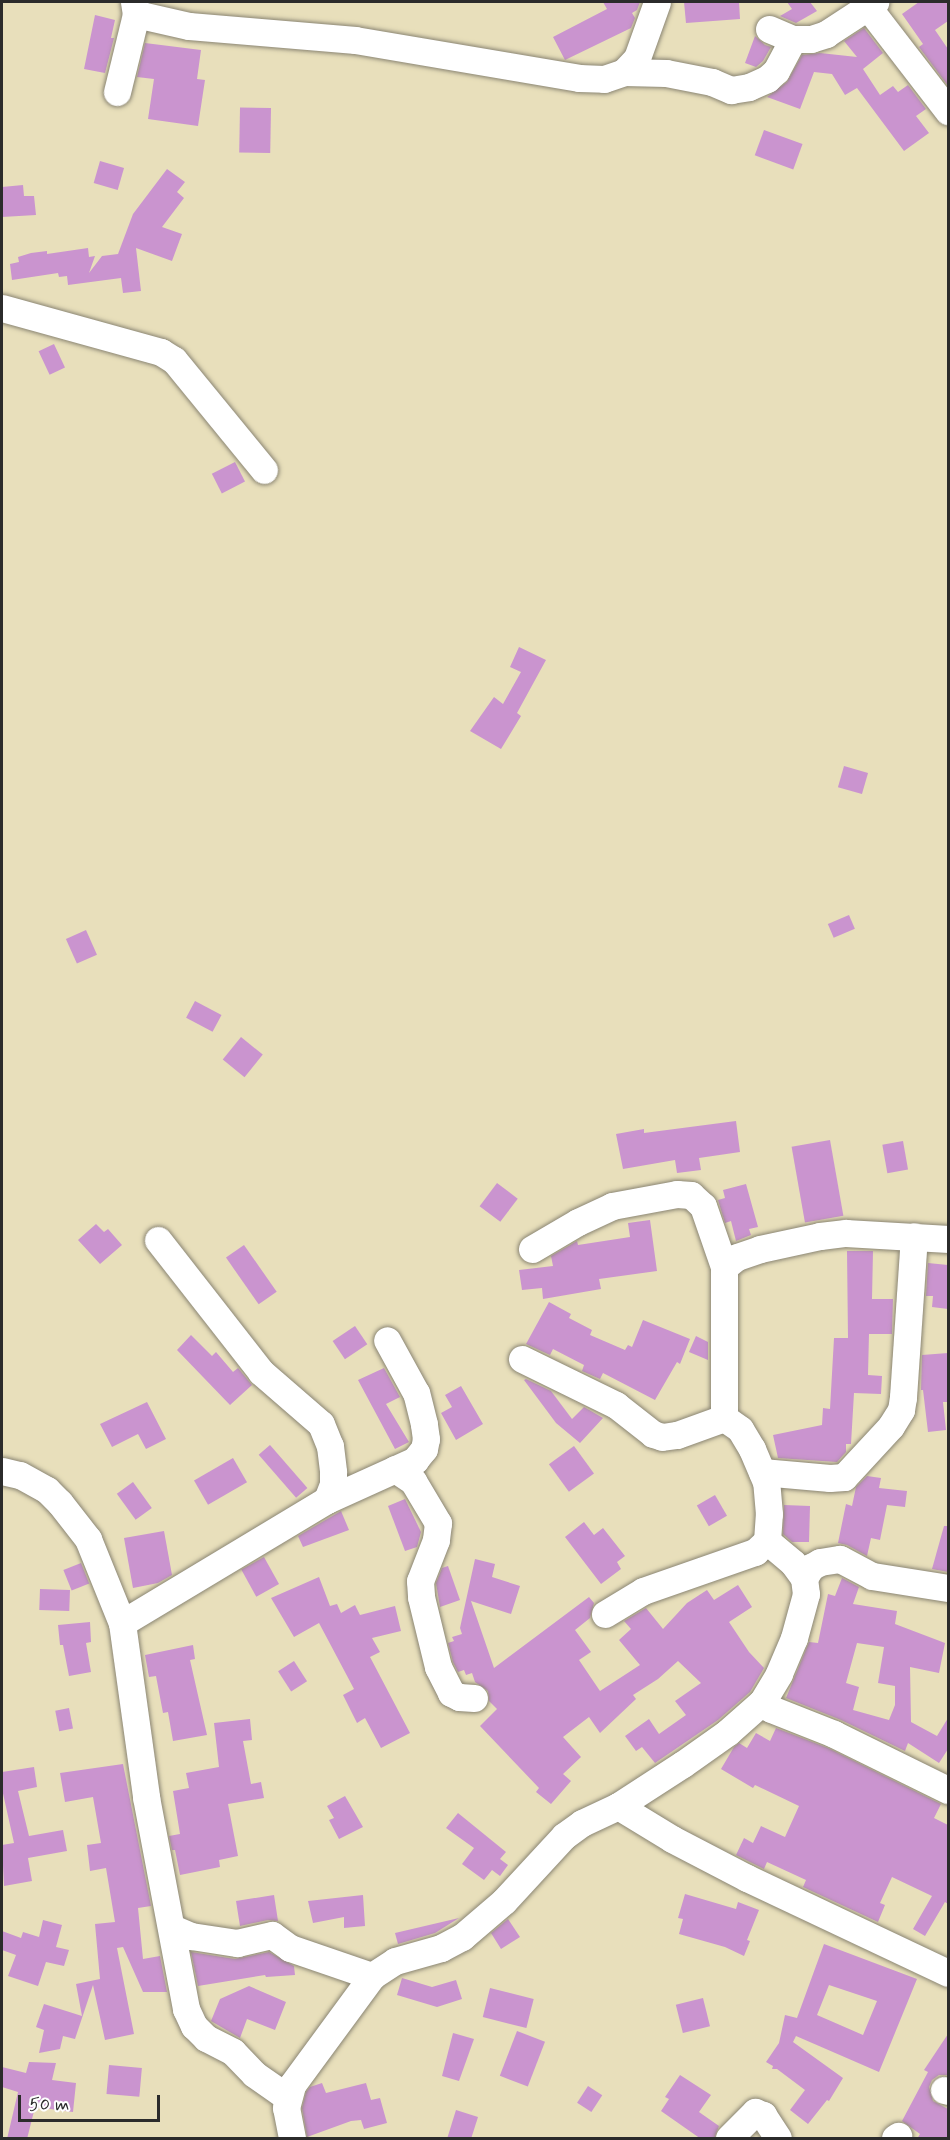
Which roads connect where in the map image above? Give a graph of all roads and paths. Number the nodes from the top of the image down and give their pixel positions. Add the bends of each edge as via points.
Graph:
1 (657, 2) edge
2 (869, 3) edge
3 (135, 8) edge
4 (624, 72) junction
5 (117, 92) dead end
6 (948, 111) edge
7 (2, 308) edge
8 (264, 470) dead end
9 (914, 1236) junction
10 (948, 1239) edge
11 (158, 1240) dead end
12 (532, 1249) dead end
13 (724, 1268) junction
14 (387, 1340) dead end
15 (522, 1359) dead end
16 (724, 1418) junction
17 (395, 1469) junction
18 (2, 1471) edge
19 (762, 1472) junction
20 (327, 1500) junction
21 (767, 1541) junction
22 (804, 1578) junction
23 (948, 1588) edge
24 (606, 1614) dead end
25 (122, 1623) junction
26 (474, 1698) dead end
27 (762, 1702) junction
28 (948, 1790) edge
29 (618, 1806) junction
30 (172, 1928) junction
31 (948, 1973) edge
32 (372, 1976) junction
33 (287, 2097) junction
34 (292, 2139) edge
35 (729, 2139) edge
36 (778, 2139) edge

1 - 4 street via 637,58
2 - 4 street via 811,39 781,34 776,71 749,87 732,90 666,73
2 - 6 street
3 - 4 street via 189,26 356,40 579,78 604,80
3 - 5 street
7 - 8 street via 161,352 174,360
9 - 10 street
9 - 13 street via 820,1236 760,1249 737,1257
9 - 19 street via 903,1397 901,1410 891,1426 844,1477
11 - 20 street via 261,1372 321,1424 330,1446 333,1473
12 - 13 street via 612,1206 691,1195 703,1206
13 - 16 street
14 - 17 street via 416,1393 426,1439 415,1460
15 - 16 street via 616,1405 652,1434 662,1437
16 - 19 street via 740,1429
17 - 20 street
17 - 26 street via 413,1481 438,1523 436,1540 420,1581 438,1667 451,1693
18 - 25 street via 20,1475 47,1490 60,1503 88,1539
19 - 21 street via 770,1514
20 - 25 street
21 - 22 street
21 - 24 street via 755,1552 732,1562 644,1591
22 - 23 street via 820,1562 840,1559 872,1576
22 - 27 street via 806,1594 794,1638
25 - 30 street via 146,1797
27 - 28 street
27 - 29 street via 728,1732
29 - 31 street via 747,1878
29 - 32 street via 564,1836 504,1901 462,1937 385,1966
30 - 32 street via 190,1936 237,1943 272,1935 290,1948
30 - 33 street via 177,1974 194,2026
32 - 33 street
33 - 34 street
35 - 36 street via 755,2112 763,2115

